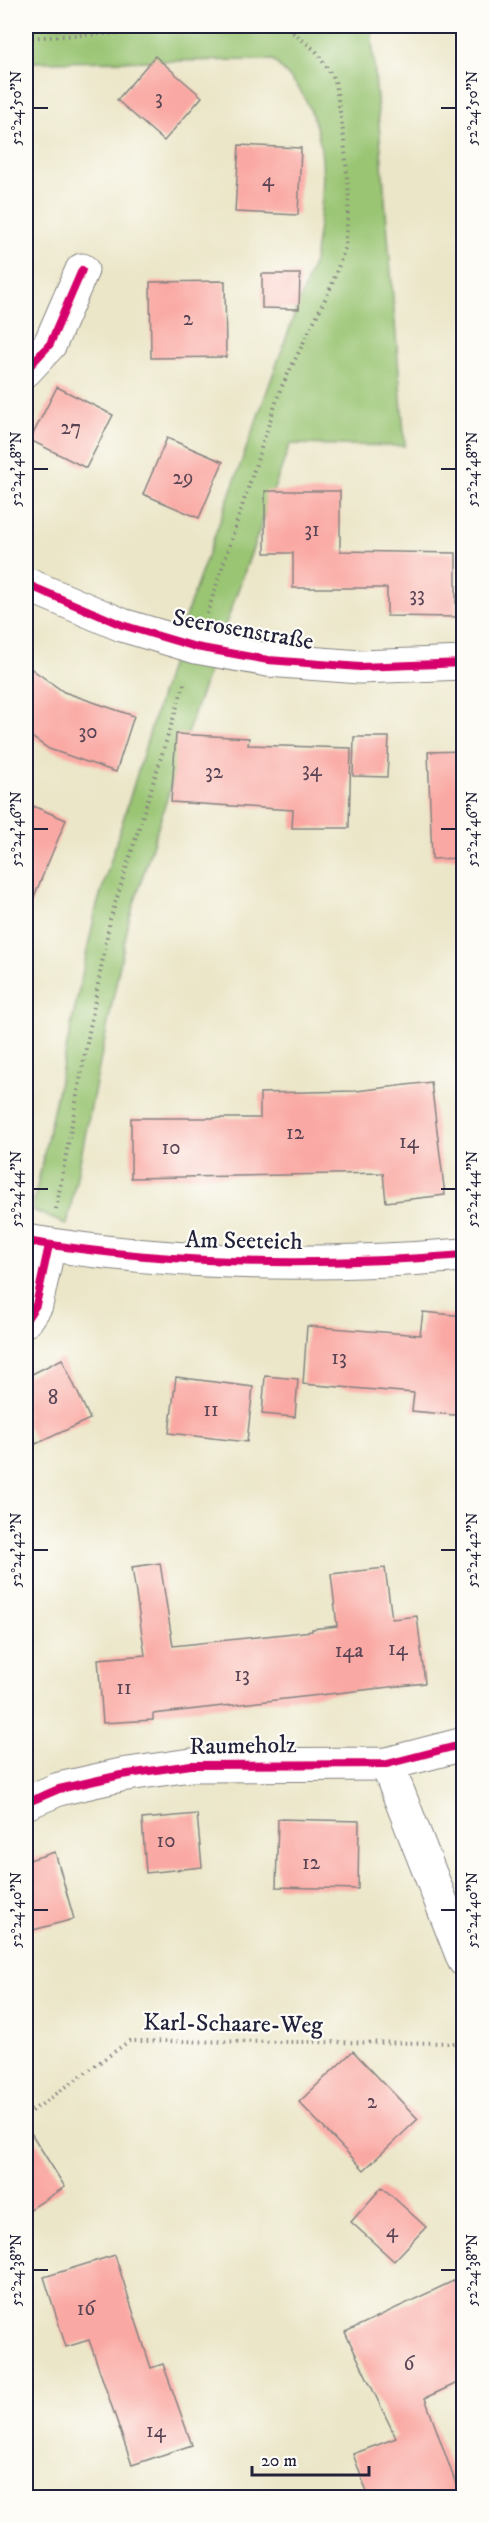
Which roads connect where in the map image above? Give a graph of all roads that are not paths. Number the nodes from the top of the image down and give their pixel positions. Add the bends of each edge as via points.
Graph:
1 (82, 270) dead end
2 (26, 370) edge
3 (26, 584) edge
4 (464, 663) edge
5 (37, 1243) edge
6 (464, 1255) edge
7 (26, 1320) edge
8 (464, 1744) edge
9 (387, 1764) junction
10 (26, 1803) edge
11 (464, 1960) edge

1 - 2 street via 50,344
3 - 4 street, Seerosenstraße via 123,625 196,647 268,660 360,667
5 - 6 street, Am Seeteich via 171,1259 284,1263
5 - 7 street via 36,1305
8 - 9 street, Raumeholz
9 - 10 street, Raumeholz via 191,1765 59,1789
9 - 11 street

